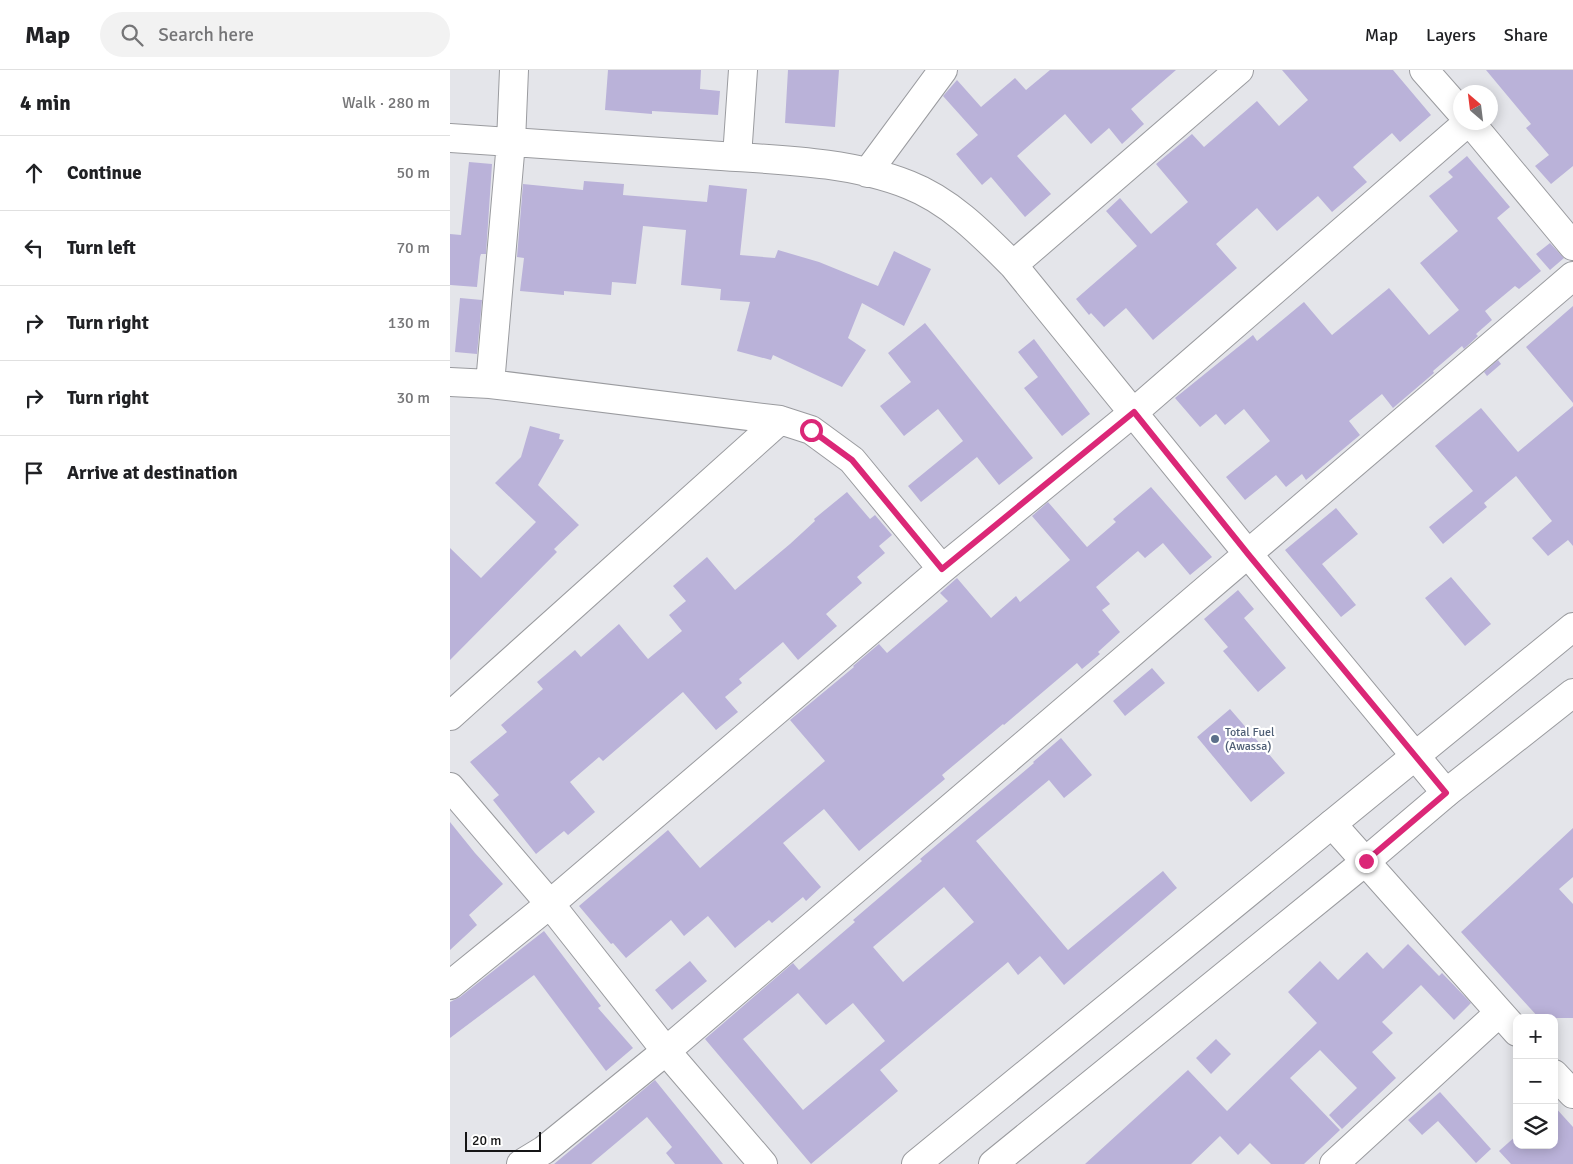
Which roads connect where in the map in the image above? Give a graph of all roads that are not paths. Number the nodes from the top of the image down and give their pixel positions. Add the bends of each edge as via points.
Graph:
1 (514, 70) edge
2 (742, 70) edge
3 (943, 70) edge
4 (1239, 70) edge
5 (1424, 70) edge
6 (1453, 104) edge
7 (1460, 130) edge
8 (1476, 130) edge
9 (450, 138) edge
10 (511, 142) junction
11 (737, 157) junction
12 (867, 173) junction
13 (1573, 246) edge
14 (1013, 265) junction
15 (1573, 276) edge
16 (450, 382) edge
17 (490, 384) junction
18 (1134, 412) junction
19 (780, 420) junction
20 (1248, 554) junction
21 (942, 569) junction
22 (1573, 627) edge
23 (1573, 693) edge
24 (450, 716) edge
25 (1417, 756) junction
26 (450, 787) edge
27 (1446, 793) junction
28 (1332, 824) junction
29 (1366, 861) junction
30 (550, 904) junction
31 (450, 985) edge
32 (1508, 1023) edge
33 (666, 1051) junction
34 (1558, 1078) edge
35 (1573, 1094) edge
36 (522, 1164) edge
37 (762, 1164) edge
38 (916, 1164) edge
39 (993, 1164) edge
40 (1334, 1164) edge

1 - 10 street
2 - 11 street
3 - 12 street
4 - 14 street
5 - 6 street
7 - 18 street
8 - 13 street
9 - 10 street
10 - 11 street
10 - 17 street
11 - 12 street via 806,162
12 - 14 street via 909,185 947,205 982,233
14 - 18 street
15 - 20 street
16 - 17 street
17 - 19 street
18 - 20 street
18 - 21 street
19 - 21 street via 811,430 852,460
19 - 24 street
20 - 25 street
20 - 33 street
21 - 30 street
22 - 25 street
23 - 27 street
25 - 27 street
25 - 28 street
26 - 30 street
27 - 29 street
28 - 29 street
28 - 38 street
29 - 32 street
29 - 39 street
30 - 31 street
30 - 33 street
32 - 40 street
33 - 36 street via 544,1150
33 - 37 street
34 - 35 street

